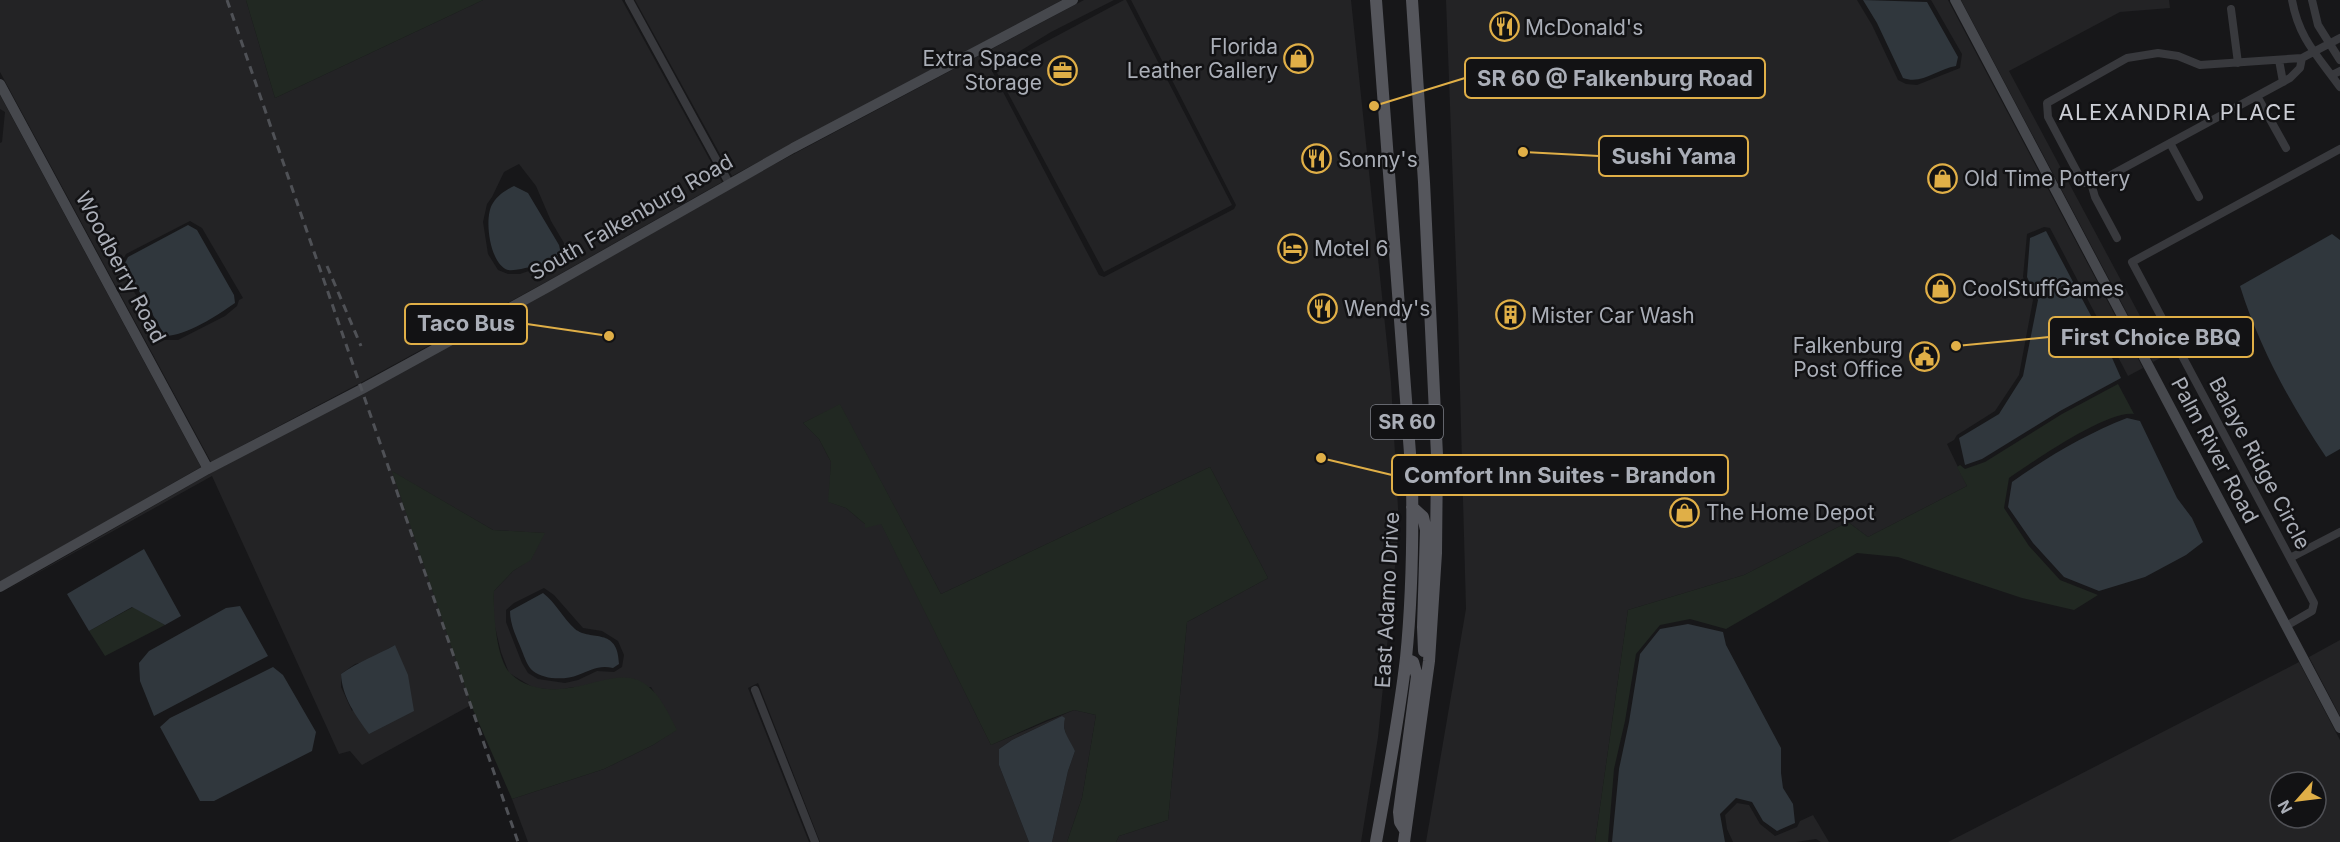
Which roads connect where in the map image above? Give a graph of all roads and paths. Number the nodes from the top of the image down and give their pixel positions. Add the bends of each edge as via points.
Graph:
1 (629, 0) edge
2 (1073, 0) edge
3 (1376, 0) edge
4 (1412, 0) edge
5 (1955, 0) edge
6 (2292, 0) edge
7 (2312, 0) edge
8 (2231, 9) dead end
9 (2340, 38) edge
10 (2328, 42) junction
11 (2313, 51) junction
12 (2302, 58) junction
13 (2278, 60) junction
14 (2340, 60) edge
15 (2238, 63) junction
16 (2340, 71) edge
17 (2332, 75) junction
18 (2283, 82) junction
19 (0, 84) edge
20 (2340, 87) edge
21 (2257, 96) junction
22 (2170, 143) junction
23 (2286, 148) dead end
24 (2340, 149) edge
25 (729, 183) junction
26 (2091, 183) junction
27 (2199, 197) dead end
28 (2117, 238) dead end
29 (208, 469) junction
30 (1412, 507) junction
31 (2340, 532) edge
32 (2290, 558) junction
33 (0, 587) edge
34 (2286, 626) junction
35 (1406, 659) junction
36 (1429, 661) junction
37 (755, 690) dead end
38 (2340, 728) edge
39 (1405, 836) edge
40 (814, 842) edge
41 (1376, 842) edge

1 - 25 street
2 - 25 street, South Falkenburg Road
3 - 30 main road, East Adamo Drive / SR 60
4 - 36 main road, SR 60 via 1435,403 1436,553
5 - 34 street, Palm River Road
6 - 11 street via 2300,30
7 - 10 street
8 - 15 street
9 - 10 street
10 - 11 street
10 - 14 street
11 - 12 street
11 - 17 street
12 - 13 street
12 - 18 street via 2300,68
13 - 15 street
13 - 18 street
15 - 26 street via 2200,65 2168,54 2137,55 2050,100 2046,107 2048,117 2083,183
16 - 17 street
17 - 20 street
18 - 21 street
19 - 29 street, Woodberry Road
21 - 22 street
21 - 23 street
22 - 26 street
22 - 27 street
24 - 32 street, Balaye Ridge Circle via 2132,262
25 - 29 street, South Falkenburg Road via 499,314
26 - 28 street
29 - 33 street, South Falkenburg Road
30 - 35 main road, East Adamo Drive / SR 60 via 1413,569
30 - 36 main road via 1423,517 1426,530 1423,643
31 - 32 street
32 - 34 street, Balaye Ridge Circle via 2314,608
34 - 38 street, Palm River Road
35 - 39 main road via 1413,662 1417,676 1399,812
35 - 41 main road, East Adamo Drive / SR 60
36 - 39 main road, SR 60
37 - 40 street

